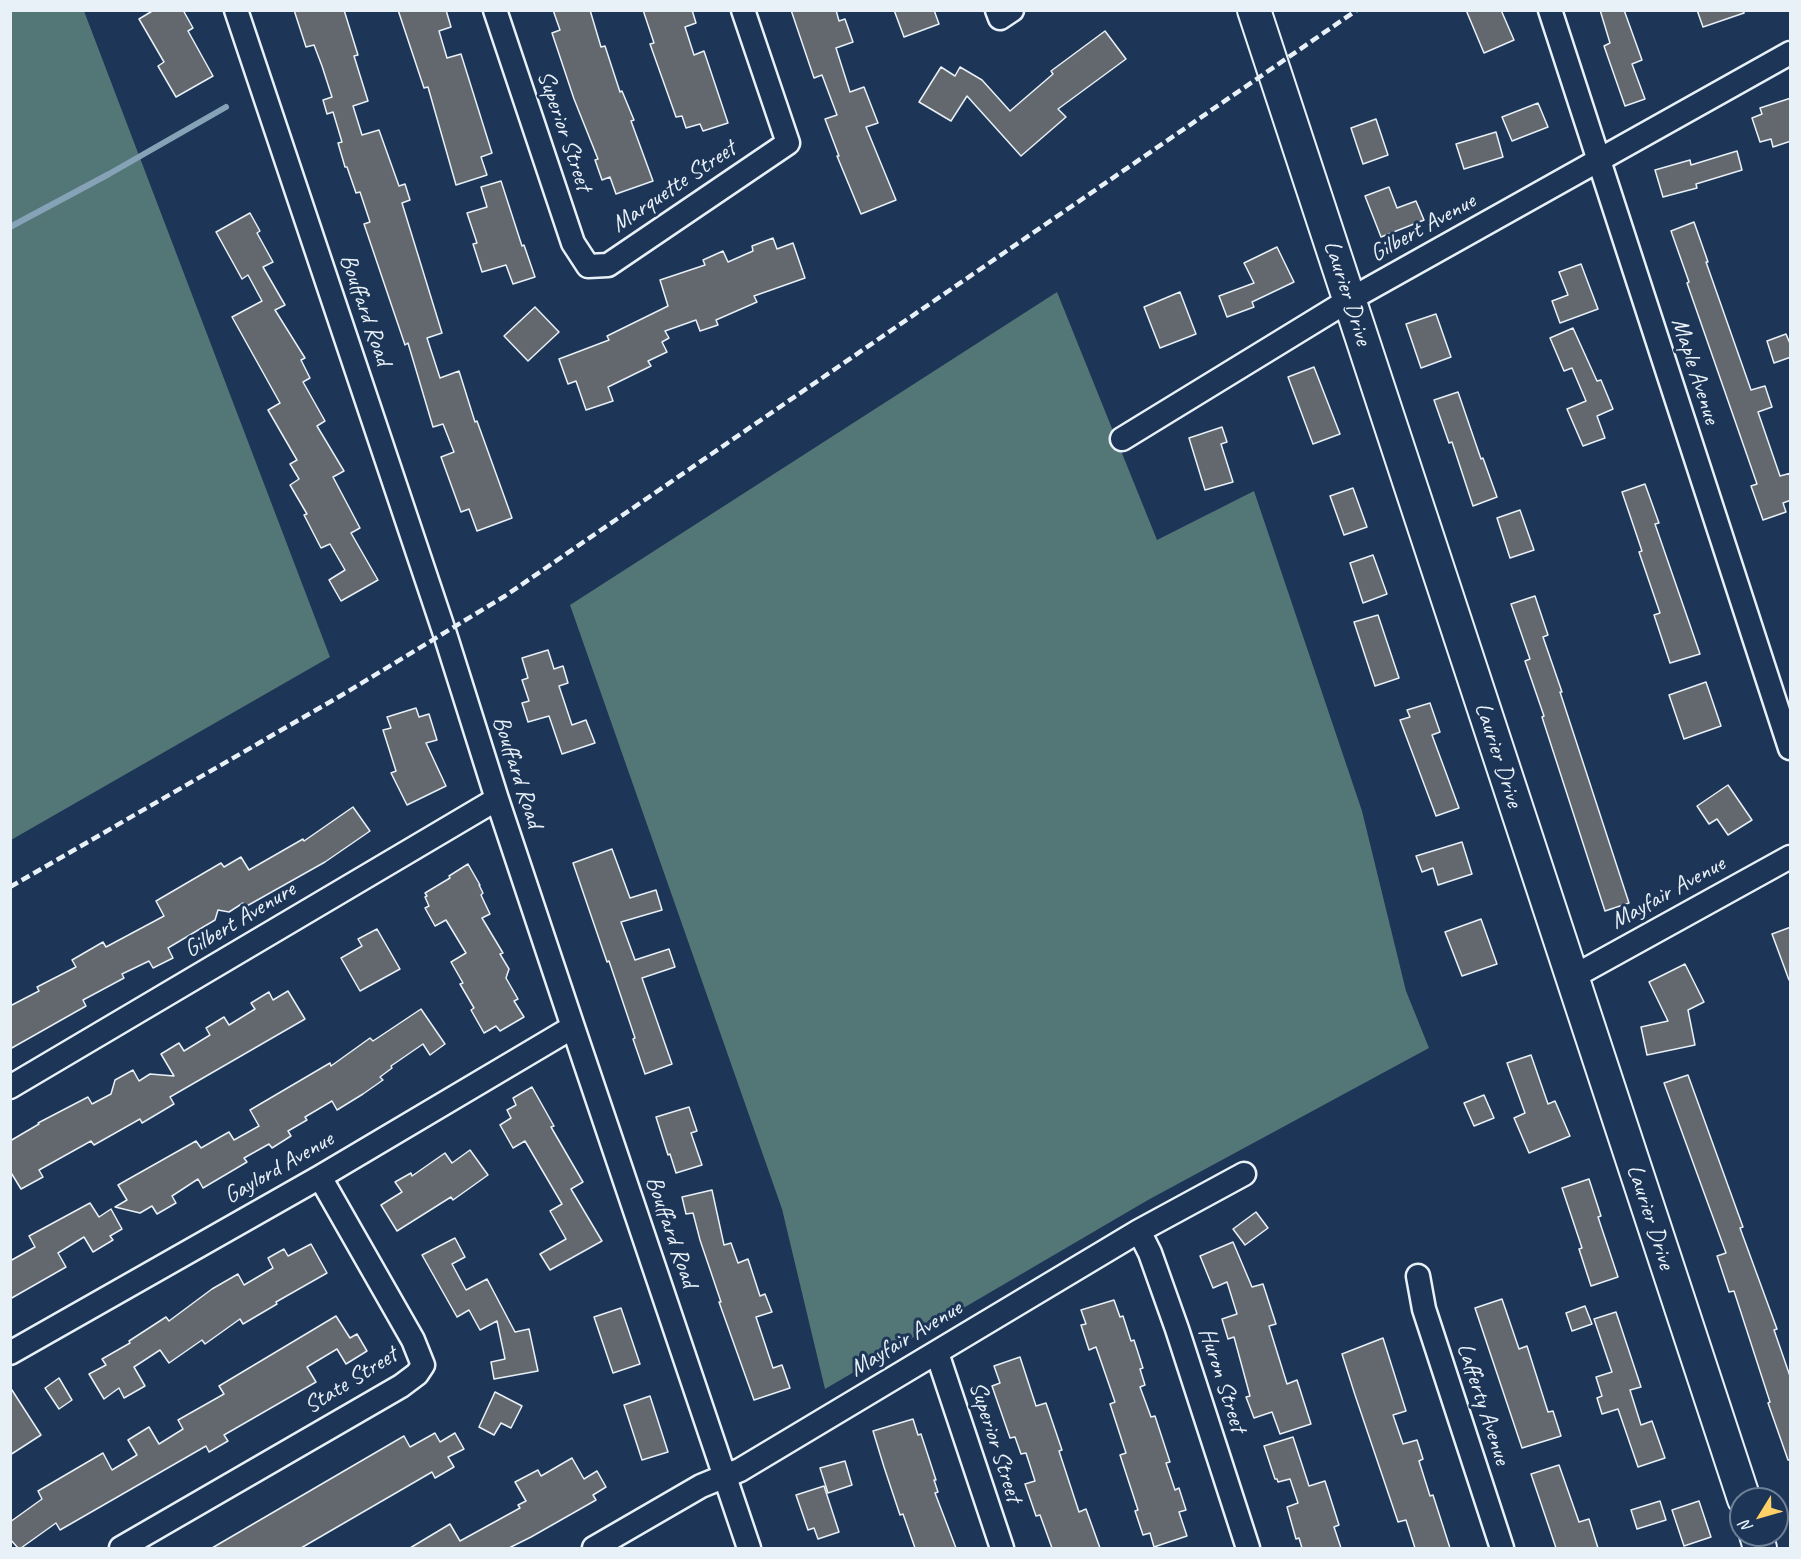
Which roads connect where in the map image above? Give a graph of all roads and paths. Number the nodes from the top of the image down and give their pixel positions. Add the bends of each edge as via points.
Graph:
1 (236, 10) edge
2 (495, 10) edge
3 (743, 10) edge
4 (1254, 10) edge
5 (1550, 10) edge
6 (1791, 53) edge
7 (1598, 161) junction
8 (588, 266) joint
9 (1348, 300) junction
10 (1122, 439) dead end
11 (1791, 748) edge
12 (497, 800) junction
13 (1791, 857) edge
14 (1571, 978) junction
15 (573, 1027) junction
16 (10, 1086) edge
17 (1244, 1174) dead end
18 (320, 1177) junction
19 (1138, 1231) junction
20 (1418, 1276) dead end
21 (10, 1353) edge
22 (937, 1353) junction
23 (725, 1476) junction
24 (1740, 1487) edge
25 (121, 1548) edge
26 (594, 1548) edge
27 (749, 1548) edge
28 (1002, 1548) edge
29 (1248, 1548) edge
30 (1502, 1548) edge

1 - 12 street, Bouffard Road
2 - 8 street, Superior Street via 573,243
3 - 8 street, Marquette Street via 788,143 608,265
4 - 9 street, Laurier Drive
5 - 7 street, Maple Avenue
6 - 7 street, Gilbert Avenue
7 - 9 street, Gilbert Avenue
7 - 11 street, Maple Avenue
9 - 10 street, Gilbert Avenue
9 - 14 street, Laurier Drive
12 - 15 street, Bouffard Road
12 - 16 street, Gilbert Avenure
13 - 14 street, Mayfair Avenue
14 - 24 street, Laurier Drive
15 - 18 street, Gaylord Avenue
15 - 23 street, Bouffard Road
17 - 19 street, Mayfair Avenue
18 - 21 street, Gaylord Avenue
18 - 25 street, State Street via 413,1340 423,1365 401,1386
19 - 22 street, Mayfair Avenue
19 - 29 street, Huron Street via 1150,1253 1177,1329
20 - 30 street, Lafferty Avenue via 1424,1310
22 - 23 street, Mayfair Avenue
22 - 28 street, Superior Street
23 - 26 street, Mayfair Avenue
23 - 27 street, Bouffard Road

